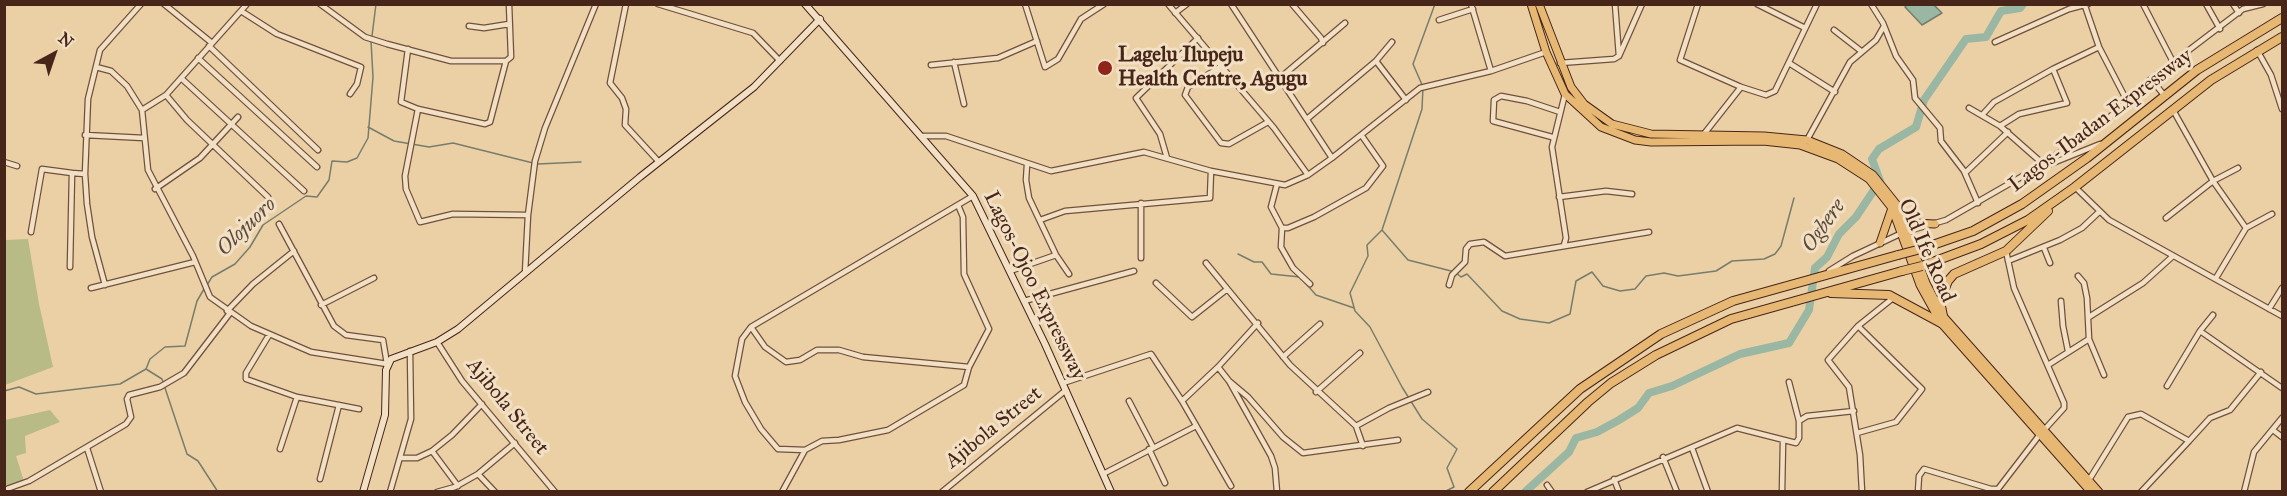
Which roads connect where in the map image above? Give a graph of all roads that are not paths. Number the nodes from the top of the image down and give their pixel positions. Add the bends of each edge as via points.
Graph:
1 (141, 4) edge
2 (165, 4) edge
3 (247, 4) edge
4 (320, 4) edge
5 (509, 4) edge
6 (596, 4) edge
7 (626, 4) edge
8 (658, 4) edge
9 (805, 4) edge
10 (1025, 4) edge
11 (1104, 4) edge
12 (1168, 4) edge
13 (1187, 4) edge
14 (1230, 4) edge
15 (1292, 4) edge
16 (1531, 4) edge
17 (1539, 4) edge
18 (1615, 4) edge
19 (1642, 4) edge
20 (1698, 4) edge
21 (1757, 4) edge
22 (1817, 4) edge
23 (1871, 4) edge
24 (2144, 4) edge
25 (2205, 4) edge
26 (2234, 4) edge
27 (2263, 4) edge
28 (2086, 5) edge
29 (1472, 7) edge
30 (241, 11) junction
31 (1175, 13) junction
32 (2239, 13) junction
33 (2283, 18) edge
34 (820, 19) junction
35 (1439, 20) dead end
36 (1345, 23) dead end
37 (509, 24) junction
38 (469, 26) dead end
39 (1884, 26) junction
40 (1805, 28) junction
41 (2220, 29) junction
42 (1834, 30) dead end
43 (1879, 36) junction
44 (2283, 37) edge
45 (1198, 38) junction
46 (1037, 41) junction
47 (1392, 42) dead end
48 (1995, 42) dead end
49 (1323, 43) junction
50 (210, 44) junction
51 (1891, 44) junction
52 (2099, 47) junction
53 (408, 49) junction
54 (2257, 50) junction
55 (1862, 51) junction
56 (1546, 52) junction
57 (1619, 56) junction
58 (198, 58) junction
59 (506, 61) junction
60 (780, 61) junction
61 (1376, 61) junction
62 (954, 62) junction
63 (2173, 62) junction
64 (1559, 63) junction
65 (1789, 63) junction
66 (931, 65) dead end
67 (1222, 66) junction
68 (96, 67) junction
69 (2053, 69) junction
70 (1491, 71) junction
71 (181, 78) junction
72 (1280, 78) junction
73 (2151, 79) junction
74 (1741, 87) junction
75 (1835, 92) junction
76 (350, 94) dead end
77 (1565, 94) junction
78 (166, 95) junction
79 (2164, 95) junction
80 (2281, 99) edge
81 (1406, 100) junction
82 (2127, 101) junction
83 (964, 104) dead end
84 (1969, 108) dead end
85 (418, 109) junction
86 (2283, 109) edge
87 (142, 110) junction
88 (2173, 110) junction
89 (1560, 112) junction
90 (1983, 114) junction
91 (238, 117) dead end
92 (1307, 119) junction
93 (1268, 122) junction
94 (230, 126) junction
95 (2000, 126) junction
96 (2008, 132) junction
97 (86, 135) junction
98 (920, 136) junction
99 (1362, 136) junction
100 (1702, 136) junction
101 (1552, 137) junction
102 (144, 138) junction
103 (1691, 139) junction
104 (1807, 140) junction
105 (2108, 141) junction
106 (213, 146) junction
107 (318, 150) dead end
108 (1167, 158) junction
109 (1332, 158) junction
110 (4, 162) edge
111 (659, 162) junction
112 (2042, 163) junction
113 (1027, 165) junction
114 (16, 166) dead end
115 (317, 167) dead end
116 (2238, 168) dead end
117 (1211, 171) junction
118 (72, 173) junction
119 (1965, 173) junction
120 (2028, 173) junction
121 (85, 174) junction
122 (1308, 175) junction
123 (1871, 177) junction
124 (2213, 181) junction
125 (1277, 184) junction
126 (2075, 187) junction
127 (155, 189) junction
128 (1883, 190) junction
129 (304, 191) dead end
130 (1632, 194) dead end
131 (973, 196) junction
132 (1559, 197) junction
133 (268, 198) dead end
134 (2059, 199) junction
135 (1978, 203) junction
136 (1141, 204) junction
137 (958, 205) junction
138 (1892, 208) junction
139 (2099, 212) junction
140 (2272, 214) dead end
141 (528, 215) junction
142 (1902, 217) junction
143 (2166, 218) dead end
144 (1040, 220) junction
145 (279, 224) dead end
146 (1935, 224) junction
147 (1282, 228) junction
148 (2246, 228) junction
149 (31, 232) dead end
150 (1649, 232) dead end
151 (1905, 232) junction
152 (1566, 238) junction
153 (1570, 243) junction
154 (1880, 243) junction
155 (1564, 245) junction
156 (2044, 248) junction
157 (294, 251) junction
158 (1056, 255) junction
159 (2007, 256) junction
160 (2173, 256) junction
161 (1141, 258) dead end
162 (195, 262) junction
163 (2049, 262) dead end
164 (1206, 263) dead end
165 (70, 267) dead end
166 (1010, 271) junction
167 (1134, 271) dead end
168 (525, 273) junction
169 (1069, 274) dead end
170 (1824, 274) junction
171 (2078, 276) dead end
172 (374, 278) dead end
173 (2216, 278) junction
174 (1156, 284) dead end
175 (1310, 284) dead end
176 (105, 285) junction
177 (1449, 285) dead end
178 (91, 288) dead end
179 (2283, 288) edge
180 (1226, 290) junction
181 (1819, 293) junction
182 (1896, 298) junction
183 (1024, 301) junction
184 (2061, 301) dead end
185 (321, 305) junction
186 (2270, 309) junction
187 (229, 312) junction
188 (2213, 315) dead end
189 (2283, 316) edge
190 (2089, 317) junction
191 (1942, 320) junction
192 (1258, 323) junction
193 (1320, 324) dead end
194 (1858, 326) junction
195 (751, 327) junction
196 (2200, 331) junction
197 (269, 335) junction
198 (2089, 339) junction
199 (437, 342) junction
200 (410, 351) junction
201 (2068, 351) junction
202 (1360, 353) dead end
203 (1283, 357) junction
204 (387, 364) junction
205 (2048, 365) junction
206 (969, 367) junction
207 (1218, 367) junction
208 (2261, 372) junction
209 (2104, 375) dead end
210 (2283, 376) edge
211 (1229, 381) junction
212 (1789, 382) dead end
213 (1063, 383) junction
214 (2277, 383) junction
215 (2167, 386) dead end
216 (2283, 388) edge
217 (1066, 390) junction
218 (1316, 392) junction
219 (1428, 392) dead end
220 (297, 397) junction
221 (1129, 401) dead end
222 (1182, 401) junction
223 (482, 404) junction
224 (339, 405) junction
225 (360, 409) dead end
226 (1854, 411) junction
227 (2283, 418) edge
228 (1798, 421) junction
229 (1196, 426) junction
230 (1356, 426) junction
231 (2273, 430) junction
232 (2043, 431) junction
233 (1857, 433) junction
234 (2283, 437) edge
235 (1398, 440) dead end
236 (1783, 441) junction
237 (2189, 441) junction
238 (2053, 442) junction
239 (515, 443) junction
240 (1363, 446) junction
241 (87, 448) junction
242 (1151, 448) junction
243 (1692, 448) junction
244 (280, 449) dead end
245 (805, 450) junction
246 (432, 451) junction
247 (1663, 457) junction
248 (401, 458) junction
249 (1105, 473) junction
250 (478, 474) junction
251 (320, 479) dead end
252 (1614, 480) junction
253 (2089, 480) junction
254 (1165, 483) dead end
255 (1547, 485) dead end
256 (458, 486) junction
257 (1231, 486) dead end
258 (4, 490) edge
259 (1996, 491) edge
260 (101, 492) edge
261 (363, 492) edge
262 (390, 492) edge
263 (437, 492) edge
264 (495, 492) edge
265 (555, 492) edge
266 (782, 492) edge
267 (942, 492) edge
268 (1111, 492) edge
269 (1277, 492) edge
270 (1469, 492) edge
271 (1493, 492) edge
272 (1552, 492) edge
273 (1587, 492) edge
274 (1619, 492) edge
275 (1677, 492) edge
276 (1708, 492) edge
277 (1782, 492) edge
278 (1862, 492) edge
279 (1918, 492) edge
280 (2091, 492) edge
281 (2099, 492) edge
282 (2141, 492) edge
283 (2244, 492) edge

1 - 68 street via 100,50
2 - 50 street
3 - 30 street
4 - 53 street via 365,37
5 - 37 street
6 - 141 street via 545,128 535,161
7 - 111 street via 610,83 626,109 625,125
8 - 60 street via 753,33
9 - 34 street, Lagos-Ojoo Expressway
10 - 46 street
11 - 46 street via 1081,19 1058,59 1049,66 1045,67
12 - 31 street
13 - 31 street
14 - 72 street
15 - 49 street
16 - 56 main road, Old Ife Road
17 - 64 main road, Old Ife Road
18 - 57 street
19 - 57 street
20 - 74 street via 1680,60
21 - 40 street
22 - 40 street
23 - 39 street
24 - 63 street
25 - 41 street
26 - 32 street
27 - 32 street
28 - 48 street
28 - 52 street
29 - 35 street
29 - 70 street
30 - 50 street
30 - 76 street via 277,34 361,67
31 - 45 street
32 - 41 street
33 - 79 highway, Lagos-Ibadan Expressway via 2223,52
34 - 60 street
34 - 98 street, Lagos-Ojoo Expressway
36 - 49 street
37 - 38 street
37 - 59 street via 511,57
39 - 43 street
39 - 51 street
40 - 65 street
41 - 63 street
42 - 55 street
43 - 51 street
43 - 55 street
44 - 54 highway, Lagos-Ibadan Expressway
45 - 67 street
45 - 108 street via 1136,98 1160,134
46 - 62 street via 998,58
47 - 61 street
49 - 72 street
50 - 58 street
50 - 107 street
51 - 119 street via 1913,80 1915,98 1940,128 1941,141
52 - 69 street
52 - 82 street
53 - 59 street via 451,61
53 - 85 street via 399,99
54 - 80 street
54 - 88 highway, Lagos-Ibadan Expressway
55 - 75 street via 1850,62
56 - 70 street
56 - 77 main road, Old Ife Road
57 - 64 street
58 - 71 street
58 - 115 street
59 - 85 street via 490,123
60 - 111 street via 754,87
61 - 81 street
61 - 92 street
62 - 66 street
62 - 83 street
63 - 73 street
64 - 103 main road, Old Ife Road via 1576,94 1612,124
65 - 74 street via 1771,94
65 - 75 street
67 - 93 street
67 - 93 street via 1188,87 1185,95 1221,143 1229,144
68 - 87 street via 111,71 127,86
68 - 97 street via 88,99
69 - 90 street via 1994,102
69 - 95 street via 2067,103 2019,114
70 - 81 street via 1420,88
71 - 78 street
71 - 94 street
72 - 92 street
73 - 79 street
73 - 82 street
74 - 100 street
75 - 104 street
77 - 89 street
77 - 103 main road, Old Ife Road via 1591,121 1611,132 1651,142
78 - 87 street
78 - 106 street
79 - 105 highway, Lagos-Ibadan Expressway
80 - 86 street
81 - 99 street
82 - 112 street via 2100,126
84 - 90 street
85 - 141 street via 405,176 406,189 420,222 453,214
87 - 102 street
88 - 124 street
88 - 126 highway, Lagos-Ibadan Expressway
89 - 101 street
89 - 101 street via 1518,99 1498,96 1494,100 1493,121
90 - 95 street
91 - 94 street
92 - 109 street
93 - 122 street
94 - 106 street
94 - 129 street
95 - 96 street
96 - 112 street
96 - 119 street
97 - 102 street
97 - 121 street
98 - 113 street via 946,136
98 - 131 street, Lagos-Ojoo Expressway
99 - 109 street
99 - 147 street via 1383,166 1366,188 1314,217
100 - 103 main road, Old Ife Road
100 - 104 main road, Old Ife Road
101 - 132 street
102 - 127 street
103 - 123 main road, Old Ife Road via 1800,145
104 - 123 main road, Old Ife Road via 1836,151
105 - 120 street
105 - 170 highway, Lagos-Ibadan Expressway, bridge via 2006,214 1973,231 1922,249
106 - 127 street
106 - 133 street
108 - 113 street via 1136,153 1060,171
108 - 117 street
109 - 122 street
110 - 114 street
111 - 168 street
112 - 120 street
113 - 144 street via 1029,198
116 - 124 street
117 - 125 street
117 - 136 street via 1210,198
118 - 121 street
118 - 149 street via 42,169
118 - 165 street
119 - 135 street
120 - 135 street
121 - 176 street via 92,237
122 - 125 street via 1293,183
123 - 128 main road, Old Ife Road
124 - 143 street
124 - 148 street
125 - 147 street via 1271,207
126 - 134 highway, Lagos-Ibadan Expressway
126 - 139 street
127 - 162 street
128 - 138 main road, Old Ife Road
128 - 142 main road, Old Ife Road
130 - 132 street via 1606,191
131 - 137 street
131 - 166 street, Lagos-Ojoo Expressway
132 - 152 street
134 - 159 highway
134 - 181 highway, Lagos-Ibadan Expressway, bridge via 2000,236 1922,266
135 - 146 street
136 - 144 street via 1065,211
136 - 161 street
137 - 195 street
137 - 206 street via 963,217 964,274 989,329
138 - 151 main road, Old Ife Road
138 - 154 main road
139 - 156 street via 2082,228
139 - 160 street
140 - 148 street
141 - 168 street
142 - 146 main road via 1915,223
142 - 151 main road, Old Ife Road
144 - 158 street
145 - 157 street
146 - 151 street
147 - 175 street via 1280,241 1284,253
148 - 173 street
150 - 153 street
151 - 154 street
151 - 191 main road, Old Ife Road via 1920,285
152 - 153 street
152 - 155 street
153 - 155 street
154 - 170 street
155 - 177 street via 1505,255 1484,242 1470,244 1465,262 1452,274
156 - 159 street
156 - 163 street
157 - 185 street
157 - 187 street via 253,284
158 - 166 street
158 - 169 street
159 - 191 highway via 1954,274 1940,301
159 - 205 street via 2014,288
160 - 173 street
160 - 190 street via 2143,284
162 - 176 street
162 - 187 street via 207,292
164 - 180 street
166 - 183 street, Lagos-Ojoo Expressway
167 - 183 street
168 - 199 street
170 - 270 highway, Lagos-Ibadan Expressway via 1733,301 1642,345 1580,389
171 - 190 street via 2084,283
172 - 185 street
173 - 186 street
174 - 180 street via 1192,316
176 - 178 street
179 - 186 street
180 - 192 street
181 - 182 highway
181 - 271 highway, Lagos-Ibadan Expressway via 1731,319 1656,355 1588,402
182 - 191 highway
182 - 194 street
183 - 213 street, Lagos-Ojoo Expressway
184 - 201 street
185 - 204 street via 340,332 383,340
186 - 189 street
187 - 197 street
187 - 241 street via 190,366 163,386 129,395 130,420
188 - 196 street
190 - 198 street
191 - 232 main road, Old Ife Road
192 - 203 street
192 - 207 street
193 - 203 street
194 - 226 street via 1828,360 1847,383
194 - 233 street via 1922,389 1896,422
195 - 206 street via 765,346 786,362 817,351 838,351
195 - 245 street via 742,339 735,376 745,402 778,449
196 - 208 street
196 - 215 street
197 - 204 street via 324,356
197 - 220 street via 245,376
198 - 201 street
198 - 209 street
199 - 200 street
199 - 223 street, Ajibola Street
200 - 204 street via 394,356
200 - 248 street via 411,414
201 - 205 street
202 - 218 street
203 - 218 street
204 - 261 street via 385,415
205 - 232 street via 2064,408
206 - 245 street via 964,385 888,430 822,441
207 - 211 street
207 - 222 street
208 - 214 street
208 - 237 street via 2230,410 2210,418
210 - 214 street
211 - 240 street via 1303,453
211 - 269 street via 1271,456
212 - 228 street
213 - 217 street, Lagos-Ojoo Expressway
213 - 222 street via 1146,354 1155,359
214 - 216 street
217 - 249 street, Lagos-Ojoo Expressway
217 - 267 street, Ajibola Street
218 - 230 street
219 - 230 street
220 - 224 street
220 - 244 street
221 - 242 street
222 - 229 street
223 - 239 street, Ajibola Street
223 - 246 street
224 - 225 street
224 - 251 street
226 - 228 street via 1807,416
226 - 233 street
227 - 231 street
228 - 236 street via 1798,442
229 - 242 street
229 - 257 street
230 - 240 street
231 - 234 street
231 - 283 street via 2254,452
232 - 238 main road, Old Ife Road
232 - 259 street
233 - 278 street
235 - 240 street
236 - 243 street via 1737,428
236 - 277 street
237 - 253 street via 2152,418 2132,414
237 - 282 street
238 - 253 main road, Old Ife Road
238 - 280 main road, Old Ife Road
239 - 250 street
239 - 265 street, Ajibola Street
241 - 258 street via 29,481
241 - 260 street
242 - 249 street
242 - 254 street
243 - 247 street
243 - 276 street
245 - 266 street
246 - 248 street via 417,458
246 - 256 street
247 - 252 street
247 - 275 street
248 - 262 street
249 - 268 street, Lagos-Ojoo Expressway
250 - 256 street
250 - 264 street
252 - 273 street
252 - 274 street
253 - 281 main road, Old Ife Road
255 - 272 street
256 - 263 street
259 - 279 street via 1924,469 1919,476

